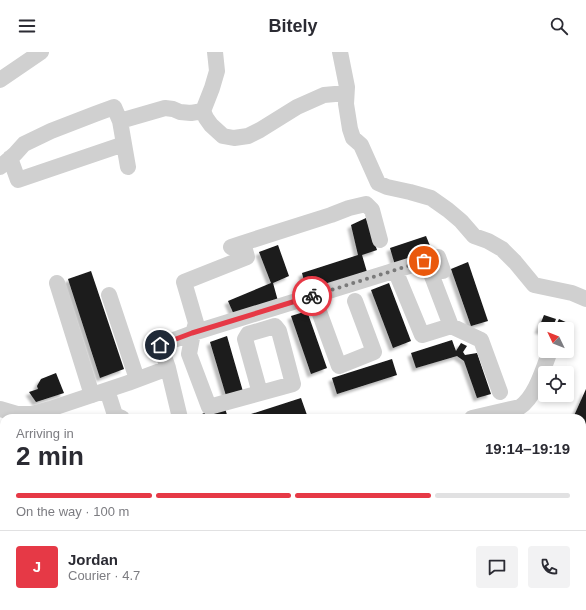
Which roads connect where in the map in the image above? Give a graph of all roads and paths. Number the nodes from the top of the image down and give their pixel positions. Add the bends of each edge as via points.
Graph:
1 (41, 52) edge
2 (215, 52) edge
3 (340, 52) edge
4 (0, 80) edge
5 (346, 93) junction
6 (204, 111) junction
7 (120, 121) junction
8 (124, 144) junction
9 (5, 162) edge
10 (128, 167) dead end
11 (380, 240) dead end
12 (395, 270) junction
13 (57, 283) dead end
14 (110, 295) dead end
15 (313, 296) junction
16 (586, 299) edge
17 (355, 300) dead end
18 (451, 326) junction
19 (192, 333) junction
20 (547, 358) edge
21 (168, 368) junction
22 (137, 379) junction
23 (100, 392) junction
24 (500, 392) dead end
25 (260, 393) dead end
26 (0, 409) edge
27 (17, 414) edge
28 (36, 414) edge
29 (114, 414) edge
30 (179, 414) edge
31 (508, 414) edge

1 - 4 street
2 - 6 street via 217,71
3 - 5 street
5 - 6 street via 324,95 297,107 248,136 234,138 223,136 211,125
5 - 16 street via 353,138 361,145 378,183 431,198 461,221 474,236 502,249 534,285 572,293
6 - 7 street via 190,113 165,108
7 - 8 street
7 - 9 street via 114,107 94,114 24,144
8 - 9 street via 18,180
8 - 10 street
11 - 19 street via 372,210 366,204 237,245 247,258 184,282 196,322
12 - 15 street
12 - 18 street via 422,335
12 - 18 street via 438,257 436,271
13 - 23 street
14 - 22 street
15 - 17 street via 339,366 374,352
15 - 19 street
18 - 24 street via 481,340
19 - 21 street via 160,345
19 - 25 street via 189,354 209,407
20 - 31 street via 534,391 526,402
21 - 22 street
21 - 30 street
22 - 23 street
23 - 28 street
23 - 29 street
26 - 27 street

